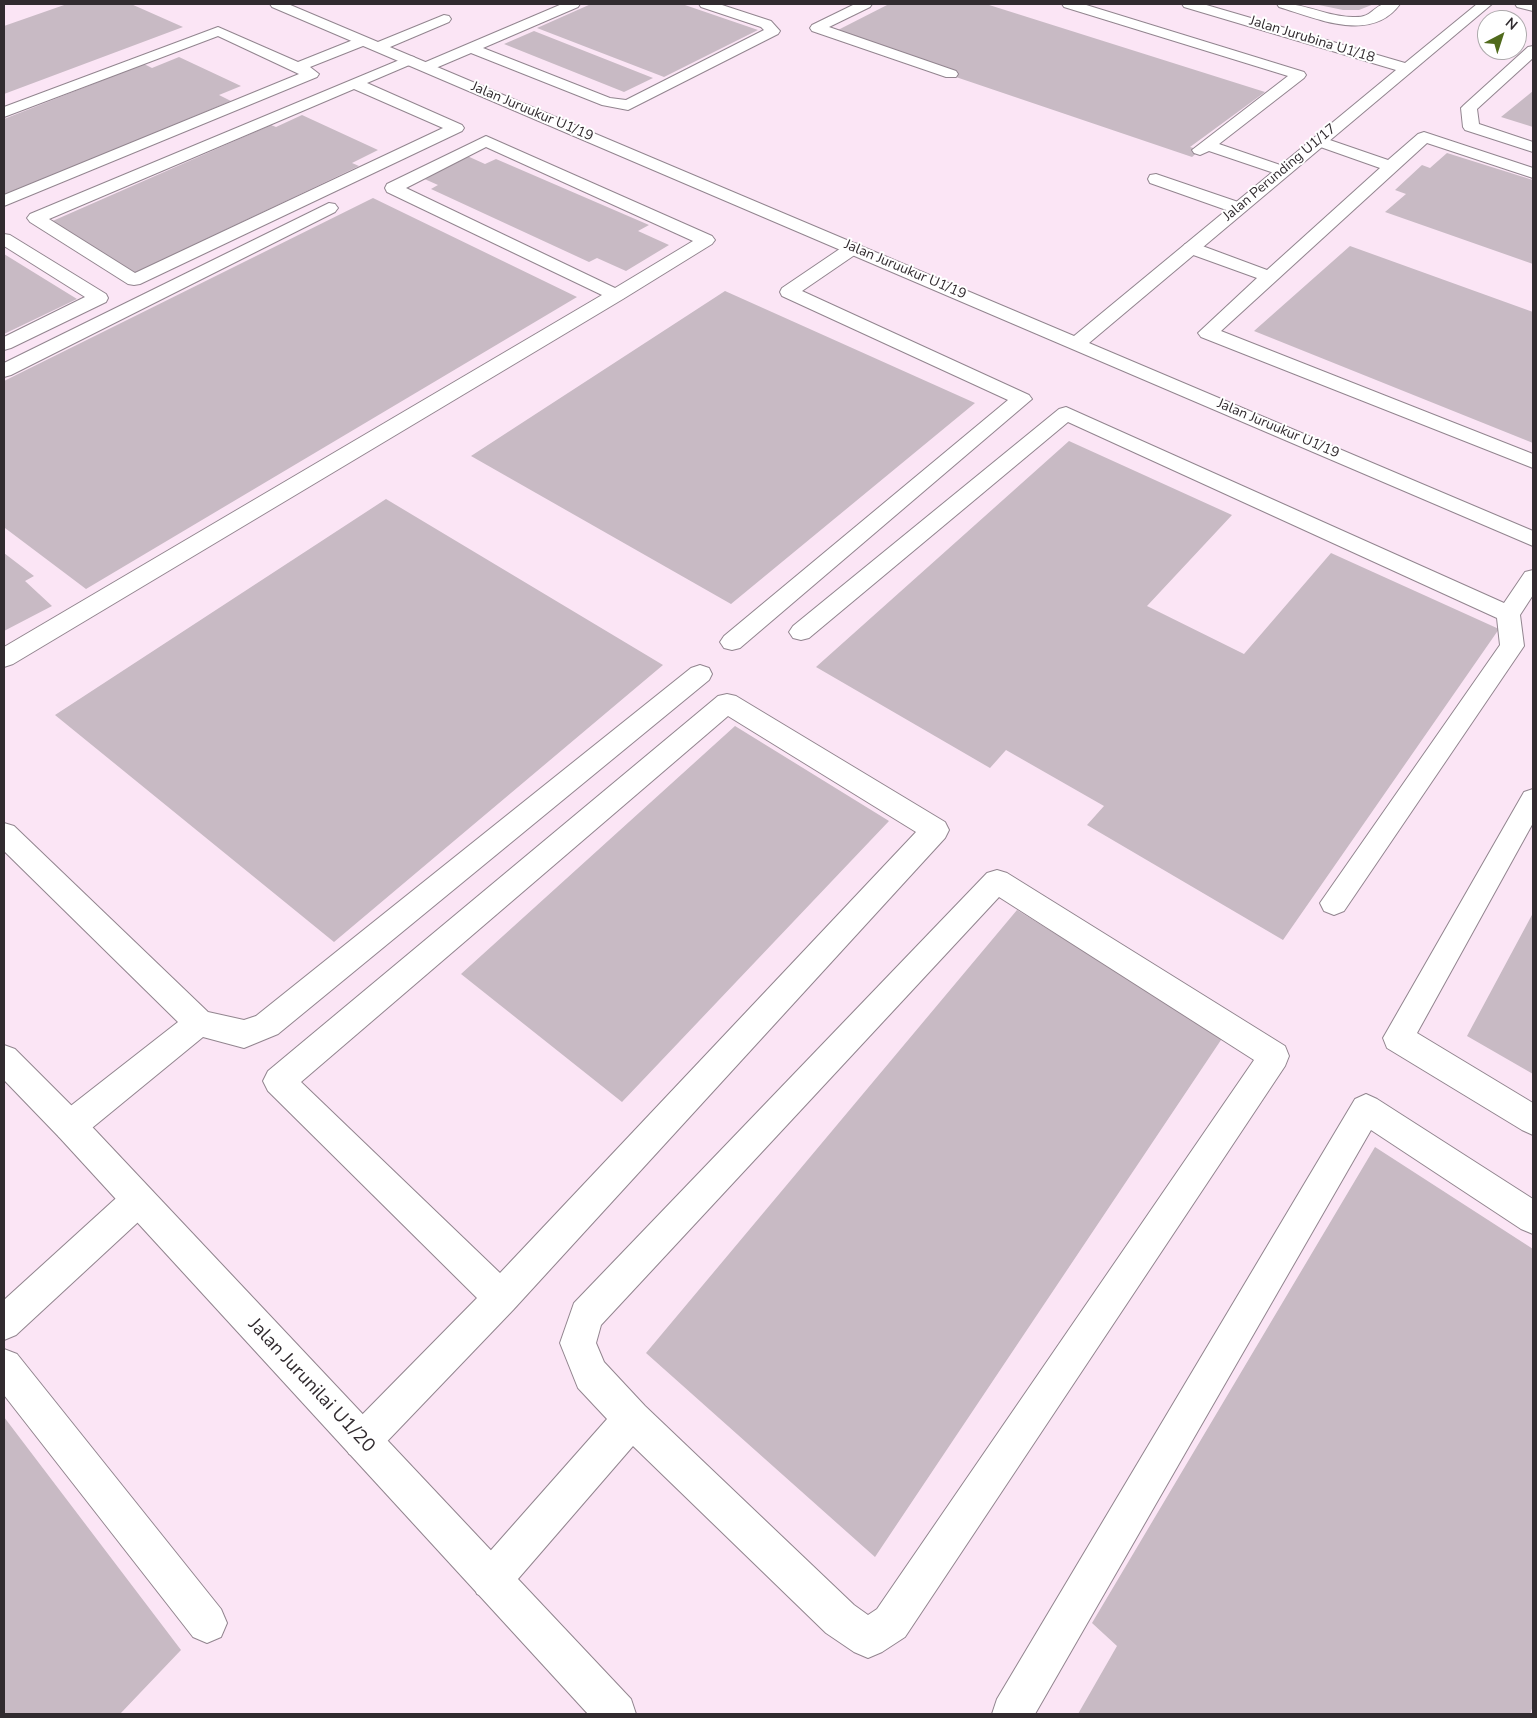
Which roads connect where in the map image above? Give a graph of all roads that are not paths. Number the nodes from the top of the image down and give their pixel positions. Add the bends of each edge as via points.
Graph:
1 (277, 4) edge
2 (573, 4) edge
3 (706, 4) edge
4 (865, 4) edge
5 (1068, 4) edge
6 (1190, 4) edge
7 (1284, 4) edge
8 (1393, 4) edge
9 (1485, 4) edge
10 (1522, 4) edge
11 (1533, 7) edge
12 (444, 19) dead end
13 (370, 44) junction
14 (470, 48) junction
15 (1533, 50) edge
16 (417, 64) junction
17 (298, 67) junction
18 (1406, 68) junction
19 (951, 74) dead end
20 (353, 83) junction
21 (4, 112) edge
22 (1318, 141) junction
23 (1533, 147) edge
24 (1391, 166) junction
25 (1283, 171) junction
26 (1533, 173) edge
27 (1156, 179) dead end
28 (4, 201) edge
29 (343, 201) dead end
30 (1238, 208) junction
31 (4, 239) edge
32 (853, 248) junction
33 (1191, 248) junction
34 (1270, 277) junction
35 (616, 295) junction
36 (1077, 343) junction
37 (4, 344) edge
38 (4, 370) edge
39 (1533, 461) edge
40 (1533, 539) edge
41 (1533, 578) edge
42 (1508, 614) junction
43 (801, 632) dead end
44 (732, 642) dead end
45 (4, 658) edge
46 (700, 674) dead end
47 (1533, 799) edge
48 (4, 834) edge
49 (1334, 903) dead end
50 (199, 1023) junction
51 (5, 1063) edge
52 (1533, 1120) edge
53 (70, 1126) junction
54 (137, 1201) junction
55 (1533, 1218) edge
56 (501, 1298) junction
57 (4, 1323) edge
58 (4, 1366) edge
59 (632, 1419) junction
60 (362, 1441) junction
61 (491, 1580) junction
62 (207, 1623) dead end
63 (616, 1714) edge
64 (1012, 1714) edge

1 - 13 street, Jalan Juruukur U1/19
2 - 14 street
3 - 14 street via 766,24 773,31 628,105 607,102
4 - 19 street via 818,28
5 - 25 street via 1300,75 1204,147
6 - 18 street, Jalan Jurubina U1/18
7 - 8 street via 1359,22 1371,19
9 - 18 street, Jalan Perunding U1/17
10 - 11 street
12 - 13 street
13 - 16 street, Jalan Juruukur U1/19
13 - 17 street
14 - 16 street
15 - 23 street via 1469,108 1472,127
16 - 20 street
16 - 32 street, Jalan Juruukur U1/19
17 - 21 street via 218,31
17 - 28 street via 312,74
18 - 22 street, Jalan Perunding U1/17
20 - 20 street via 317,98 36,218 134,280 456,128
22 - 24 street
22 - 25 street, Jalan Perunding U1/17
24 - 26 street via 1424,137
24 - 34 street
25 - 30 street, Jalan Perunding U1/17
27 - 30 street
29 - 38 street
30 - 33 street, Jalan Perunding U1/17
31 - 37 street via 100,298
32 - 36 street, Jalan Juruukur U1/19
32 - 44 street via 789,292 1022,399
33 - 34 street
33 - 36 street, Jalan Perunding U1/17
34 - 39 street via 1208,332
35 - 35 street via 706,240 486,141 385,188
35 - 45 street
36 - 40 street, Jalan Juruukur U1/19
41 - 42 street
42 - 43 street via 1066,413
42 - 49 street via 1512,646
46 - 50 street via 267,1025 244,1034
47 - 52 street via 1398,1038
48 - 50 street
50 - 53 street
51 - 53 street, Jalan Jurunilai U1/20
53 - 54 street, Jalan Jurunilai U1/20
54 - 57 street
54 - 60 street, Jalan Jurunilai U1/20
55 - 64 street via 1366,1109
56 - 56 street via 279,1081 727,703 935,830
56 - 60 street
58 - 62 street
59 - 59 street via 840,1619 868,1638 890,1622 1274,1056 997,881 586,1316 578,1344 590,1375
59 - 61 street
60 - 61 street, Jalan Jurunilai U1/20
61 - 63 street, Jalan Jurunilai U1/20

